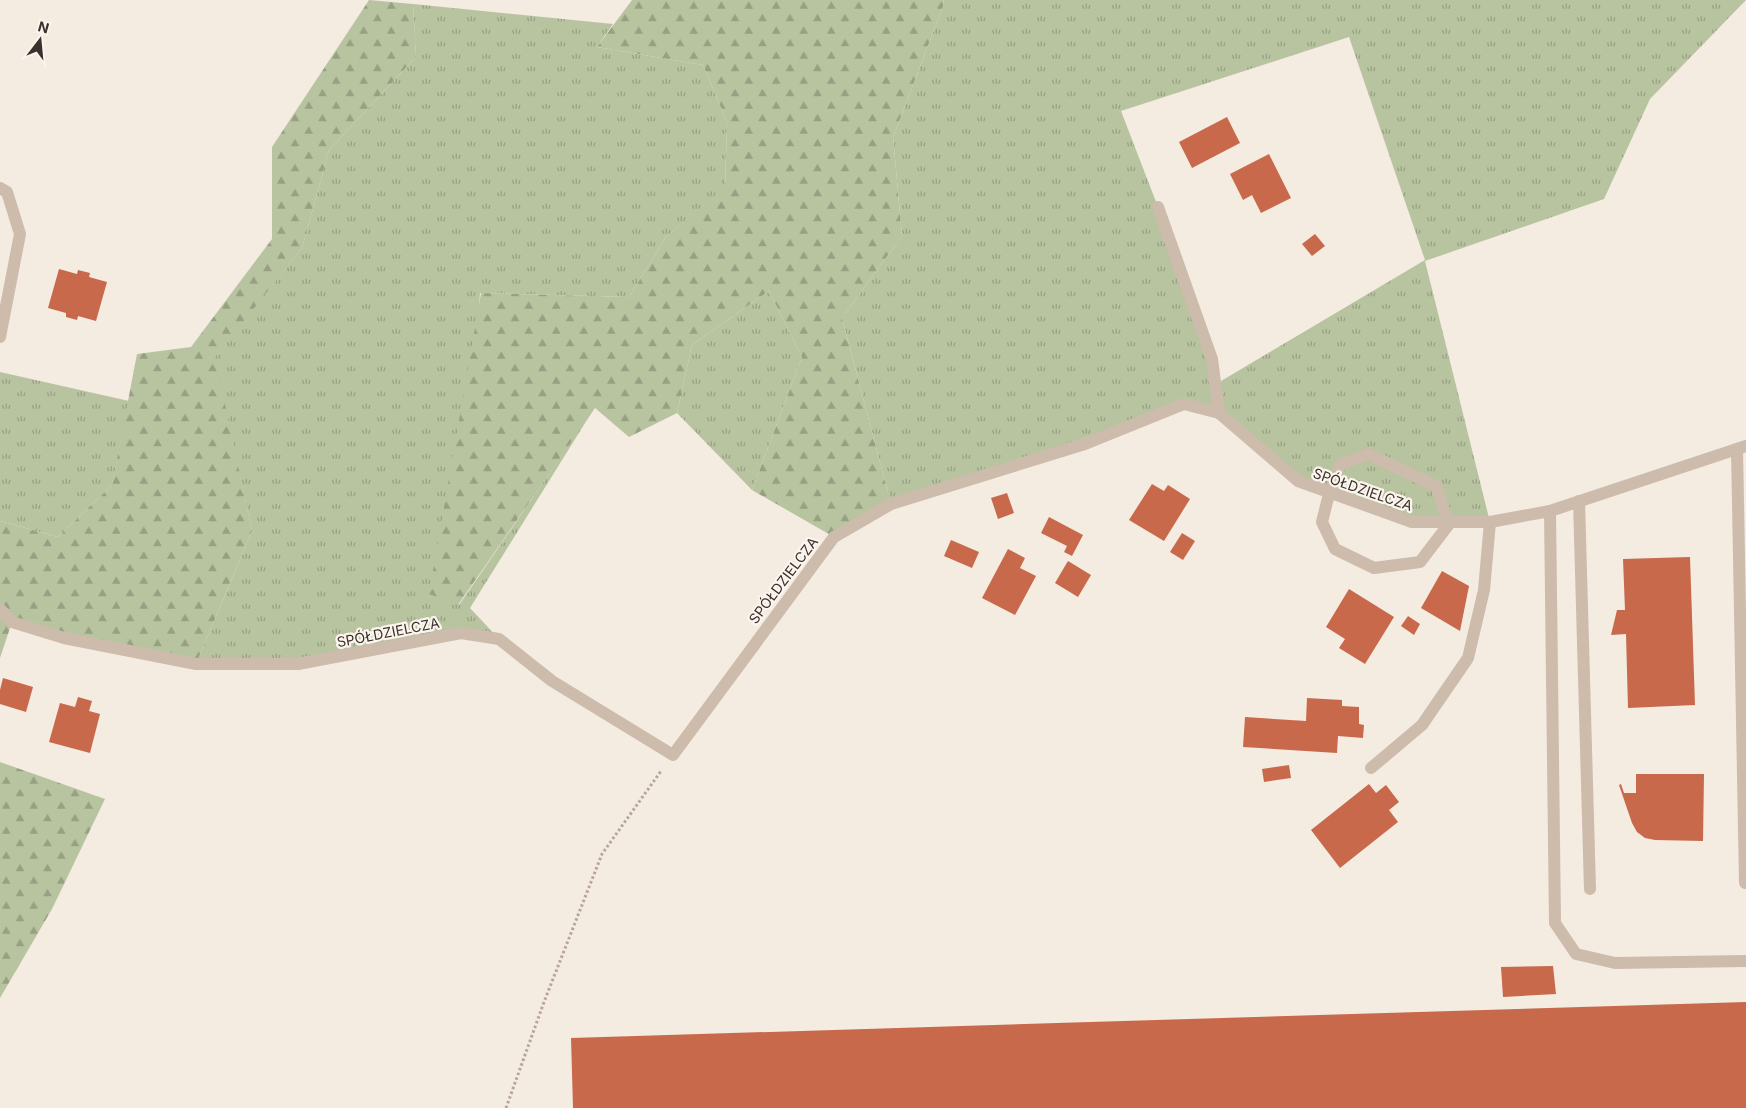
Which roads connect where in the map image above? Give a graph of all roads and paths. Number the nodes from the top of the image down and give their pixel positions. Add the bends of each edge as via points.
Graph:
1 (0, 188) edge
2 (1158, 207) dead end
3 (0, 337) edge
4 (1219, 413) junction
5 (1742, 448) edge
6 (1329, 494) junction
7 (1579, 501) junction
8 (1550, 511) junction
9 (1490, 522) junction
10 (1449, 524) junction
11 (0, 609) edge
12 (673, 755) junction
13 (1371, 768) dead end
14 (1745, 883) edge
15 (1590, 889) dead end
16 (1746, 961) edge
17 (506, 1108) edge

1 - 3 street via 7,192 20,234
2 - 4 street via 1212,358
4 - 6 street, SPÓŁDZIELCZA via 1298,482
4 - 12 street, SPÓŁDZIELCZA via 1184,404 1085,444 891,504 834,537
5 - 7 street, SPÓŁDZIELCZA
5 - 14 street
6 - 10 street, SPÓŁDZIELCZA via 1412,522
6 - 10 street via 1340,465 1368,454 1436,486
6 - 10 street via 1322,522 1335,549 1374,568 1420,562
7 - 8 street, SPÓŁDZIELCZA
7 - 15 street
8 - 9 street, SPÓŁDZIELCZA
8 - 16 street via 1555,923 1576,954 1616,963
9 - 10 street, SPÓŁDZIELCZA
9 - 13 street via 1484,590 1468,658 1422,725
11 - 12 street, SPÓŁDZIELCZA via 12,622 64,638 196,664 298,664 461,633 499,639 552,681
12 - 17 path via 602,854

